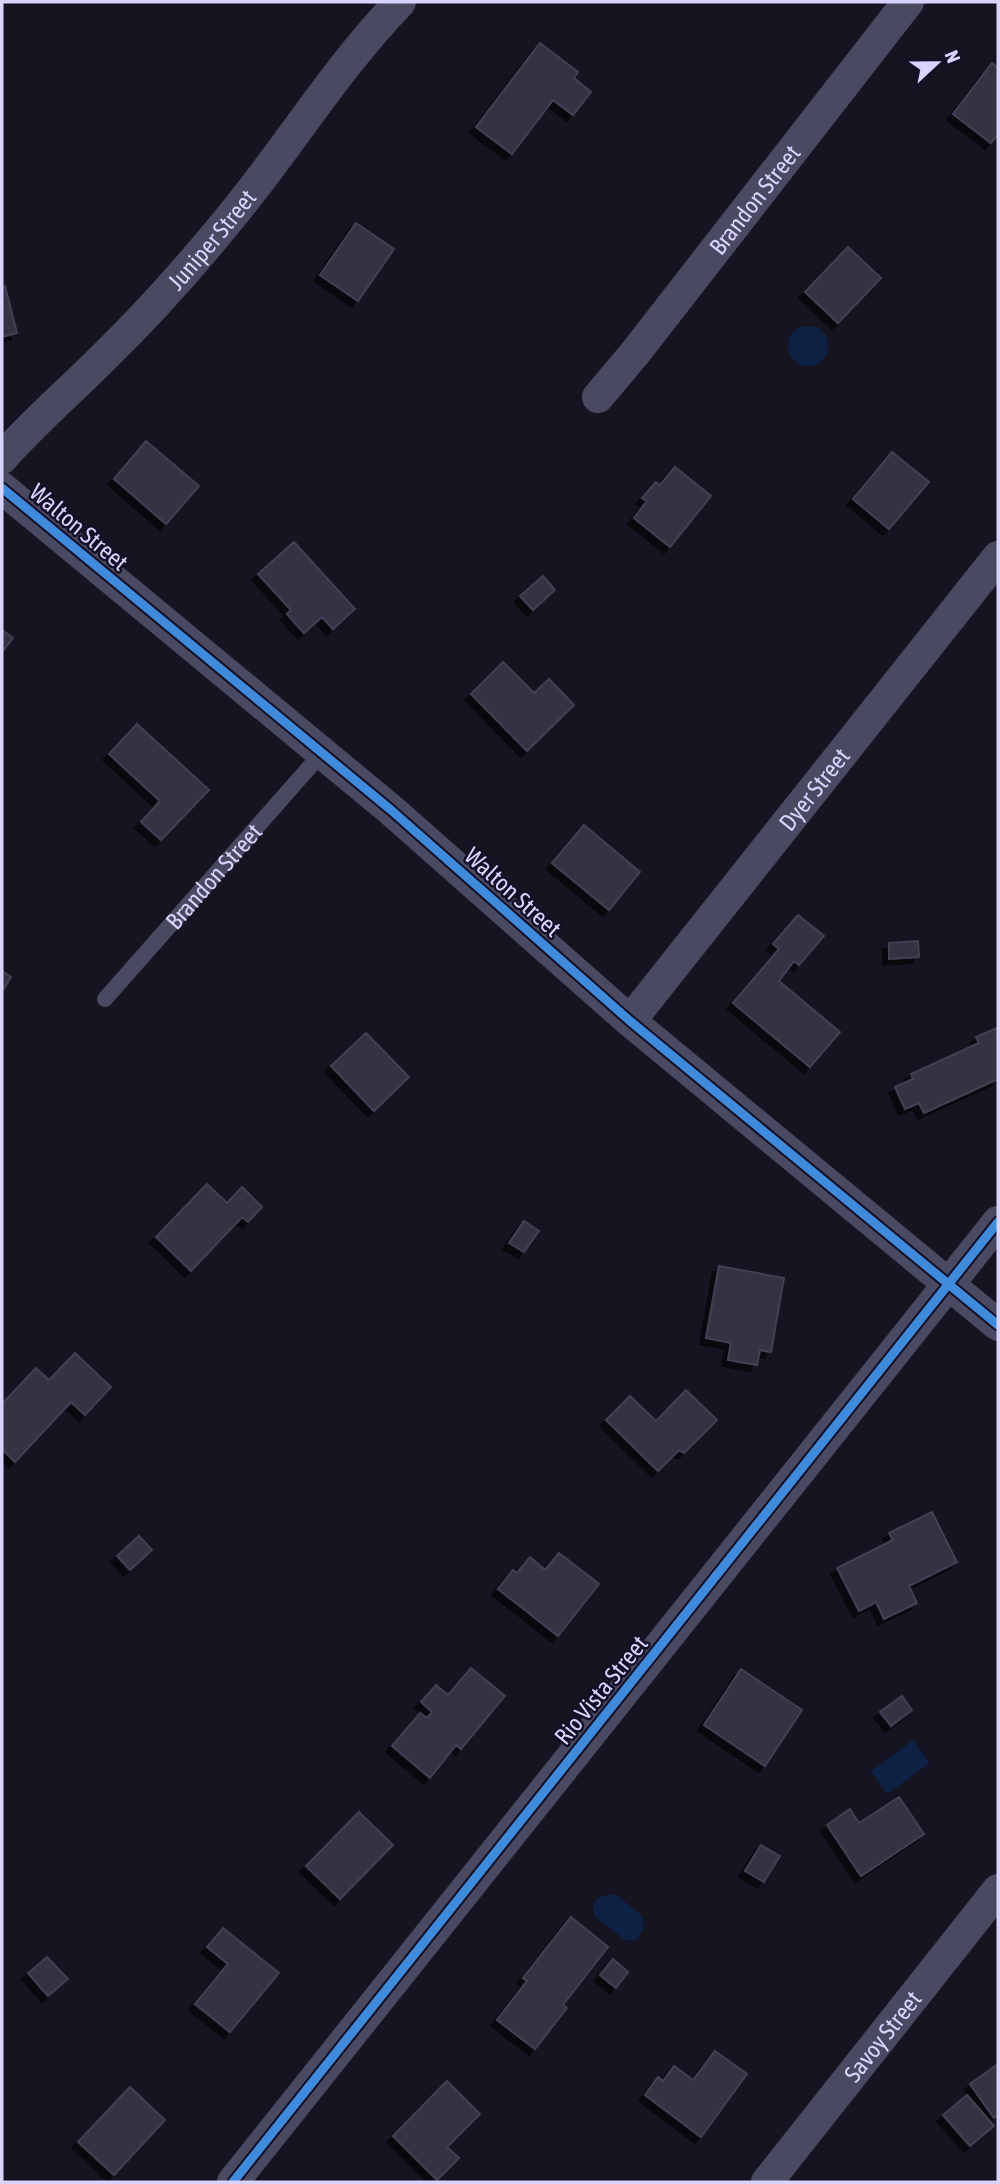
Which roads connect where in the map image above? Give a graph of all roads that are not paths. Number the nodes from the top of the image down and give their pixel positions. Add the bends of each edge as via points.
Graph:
1 (400, 2) edge
2 (908, 2) edge
3 (598, 397) dead end
4 (2, 458) edge
5 (2, 488) edge
6 (998, 557) edge
7 (323, 753) junction
8 (105, 999) dead end
9 (630, 1021) junction
10 (998, 1222) edge
11 (949, 1284) junction
12 (998, 1325) edge
13 (998, 1891) edge
14 (233, 2182) edge
15 (767, 2182) edge

1 - 4 street, Juniper Street via 181,275
2 - 3 street, Brandon Street
5 - 7 street, Walton Street
6 - 9 street, Dyer Street
7 - 8 lane, Brandon Street
7 - 9 street, Walton Street
9 - 11 street, Walton Street
10 - 11 street, Rio Vista Street
11 - 12 street, Walton Street
11 - 14 street, Rio Vista Street
13 - 15 street, Savoy Street

